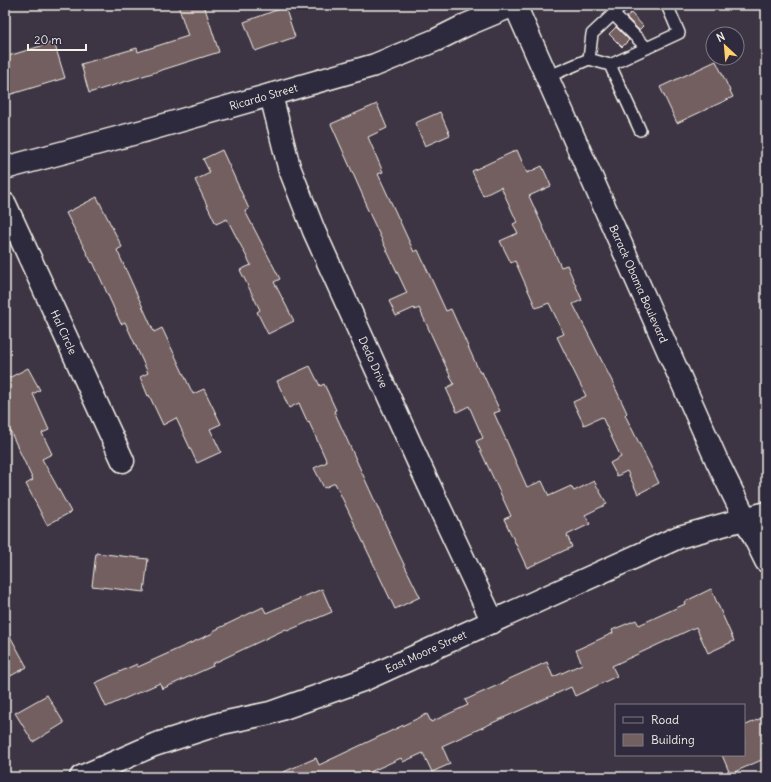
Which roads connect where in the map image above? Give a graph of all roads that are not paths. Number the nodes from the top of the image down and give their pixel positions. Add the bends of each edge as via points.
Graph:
1 (514, 5) edge
2 (623, 5) edge
3 (667, 5) edge
4 (613, 14) junction
5 (647, 48) junction
6 (589, 59) junction
7 (610, 65) junction
8 (547, 77) junction
9 (271, 95) junction
10 (640, 130) dead end
11 (5, 168) edge
12 (5, 204) edge
13 (123, 461) dead end
14 (756, 516) edge
15 (766, 561) edge
16 (493, 622) junction
17 (81, 777) edge

1 - 8 street, Barack Obama Boulevard
1 - 9 street, Ricardo Street via 375,65
2 - 4 lane
3 - 5 lane via 679,33
4 - 5 lane
4 - 6 lane via 592,34
5 - 7 lane
6 - 7 lane
6 - 8 lane
7 - 10 lane
8 - 14 street, Barack Obama Boulevard via 717,461
9 - 11 street, Ricardo Street
9 - 16 street, Dedo Drive via 289,167 314,231
12 - 13 street, Hal Circle
14 - 15 street, Barack Obama Boulevard
14 - 16 street, East Moore Street via 679,537
16 - 17 street, East Moore Street via 327,694 270,713 222,723 154,745

